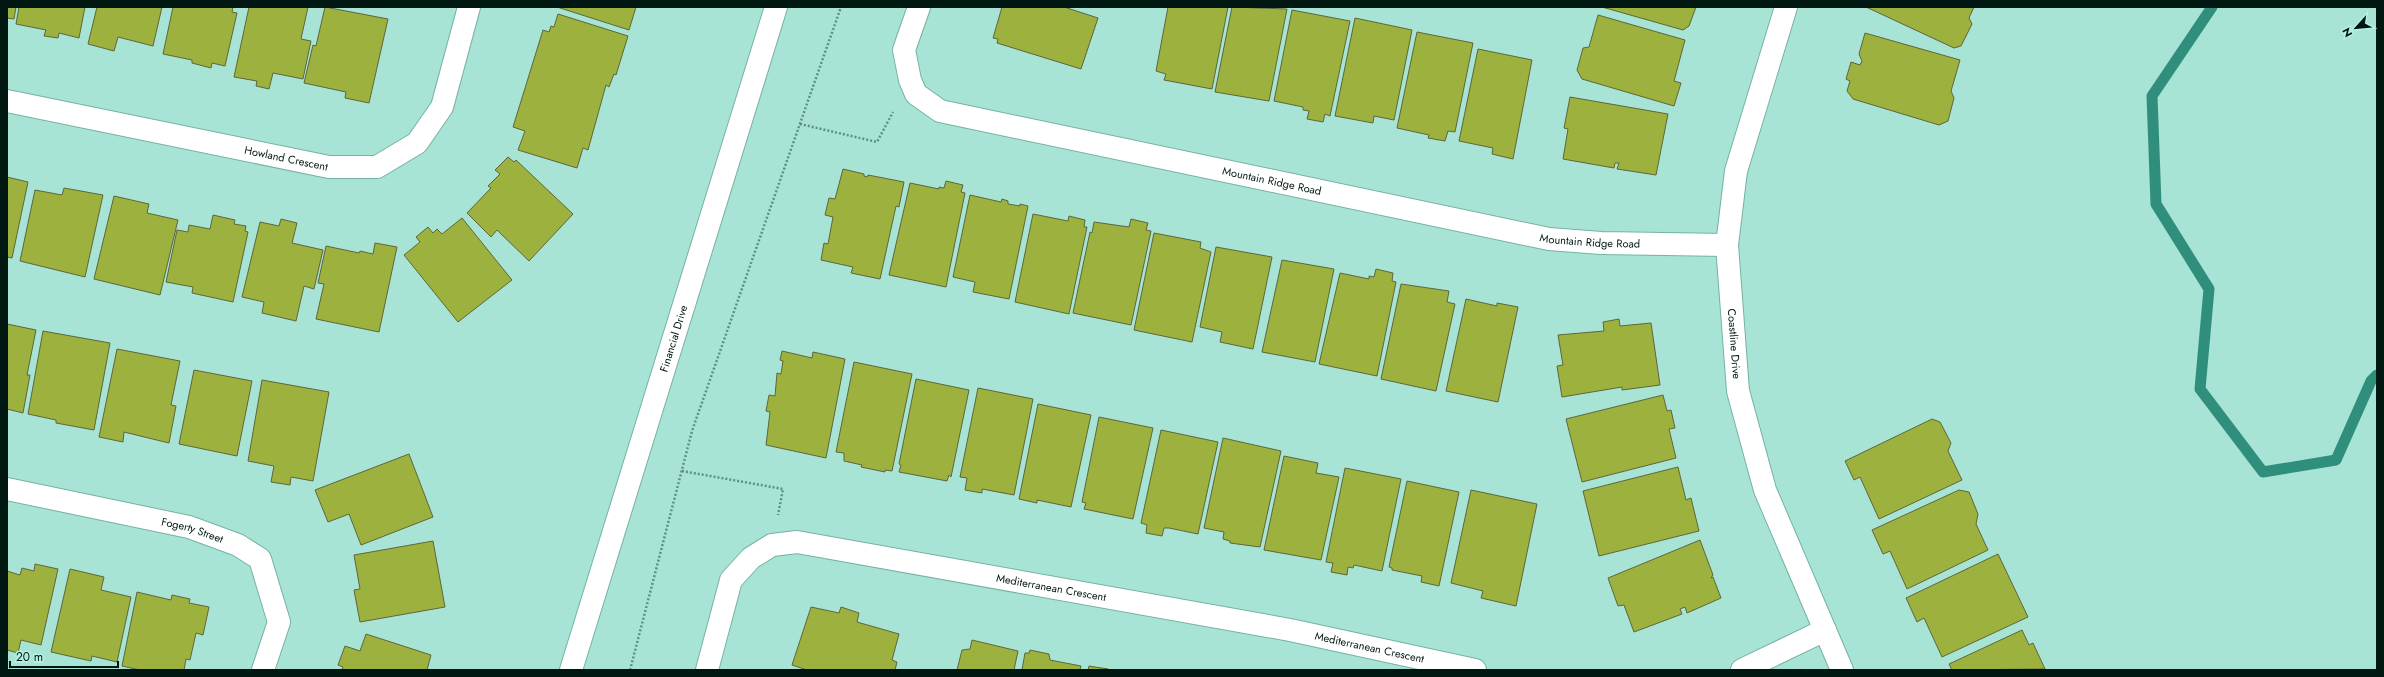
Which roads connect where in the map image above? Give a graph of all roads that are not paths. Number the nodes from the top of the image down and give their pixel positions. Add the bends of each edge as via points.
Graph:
1 (469, 7) edge
2 (776, 7) edge
3 (919, 7) edge
4 (1786, 7) edge
5 (7, 101) edge
6 (1727, 245) junction
7 (7, 489) edge
8 (1825, 630) junction
9 (263, 670) edge
10 (572, 670) edge
11 (706, 670) edge
12 (1475, 670) edge
13 (1742, 670) edge
14 (1842, 670) edge

1 - 5 street, Howland Crescent via 442,107 417,143 377,167 329,167
2 - 10 street, Financial Drive
3 - 6 street, Mountain Ridge Road via 904,50 910,80 916,94 940,111 1549,239 1601,243
4 - 6 street, Coastline Drive via 1736,171
6 - 8 street, Coastline Drive via 1738,390 1765,490
7 - 9 street, Fogerty Street via 190,527 238,545 260,559 279,622
8 - 13 street
8 - 14 street, Coastline Drive
11 - 12 street, Mediterranean Crescent via 731,580 751,558 772,545 797,542 1290,630

